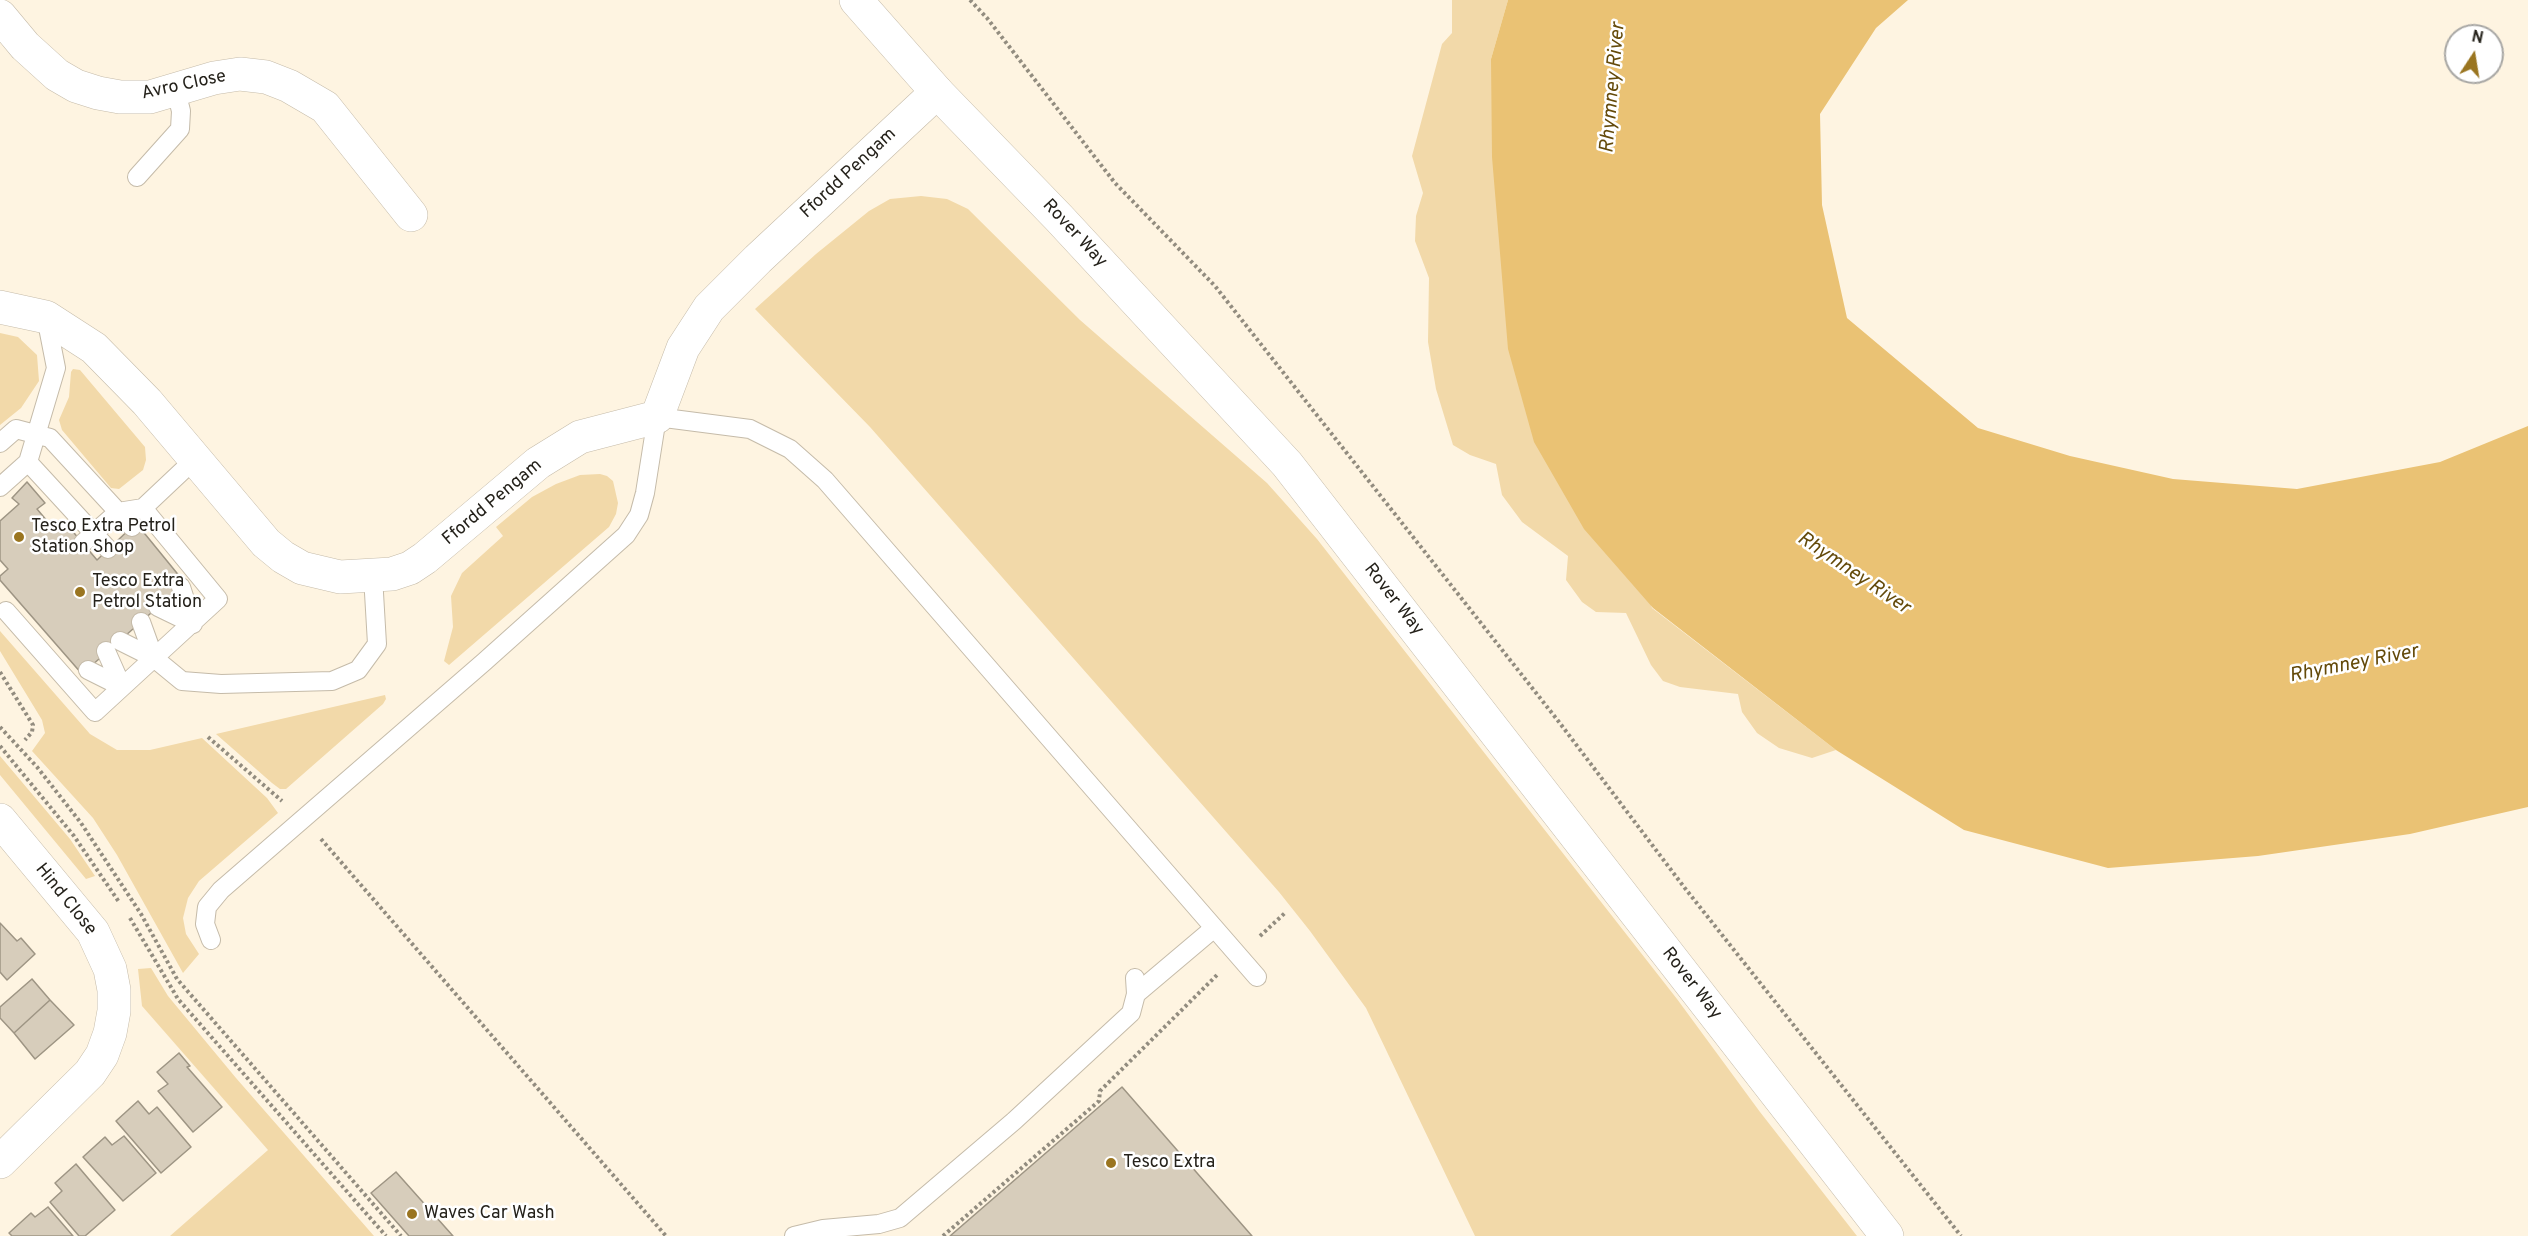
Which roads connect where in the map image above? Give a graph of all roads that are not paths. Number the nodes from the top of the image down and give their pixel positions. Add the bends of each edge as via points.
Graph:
1 (856, 0) edge
2 (0, 16) edge
3 (176, 91) junction
4 (937, 92) junction
5 (137, 177) dead end
6 (411, 215) dead end
7 (0, 307) edge
8 (46, 317) junction
9 (657, 417) junction
10 (37, 434) junction
11 (0, 443) edge
12 (195, 459) junction
13 (28, 462) junction
14 (0, 487) edge
15 (143, 508) junction
16 (118, 512) junction
17 (132, 526) dead end
18 (88, 538) junction
19 (108, 549) dead end
20 (373, 576) junction
21 (181, 587) dead end
22 (8, 606) edge
23 (158, 607) dead end
24 (141, 622) dead end
25 (192, 624) junction
26 (154, 658) junction
27 (88, 670) dead end
28 (122, 687) junction
29 (0, 820) edge
30 (1213, 928) junction
31 (211, 940) dead end
32 (1257, 977) dead end
33 (0, 1162) edge
34 (794, 1236) edge
35 (1887, 1236) edge

1 - 4 street, Rover Way
2 - 3 street, Avro Close via 42,63 76,86 120,97 150,97
3 - 5 lane via 180,129
3 - 6 street, Avro Close via 240,74 266,77 310,96 325,107
4 - 9 street, Ffordd Pengam via 709,308 683,348
4 - 35 street, Rover Way via 1287,464
7 - 8 street, Ffordd Pengam
8 - 10 lane via 56,368
8 - 12 street, Ffordd Pengam via 94,348
9 - 20 street, Ffordd Pengam via 580,437 538,463 410,568
9 - 30 lane via 750,429 790,449 825,480
9 - 31 lane via 642,504 626,535 221,890 207,907 204,924
10 - 11 lane via 16,429
10 - 13 lane
10 - 16 lane via 50,438
12 - 15 lane
12 - 20 street, Ffordd Pengam via 266,543 283,557 318,573
13 - 14 lane
13 - 18 lane
15 - 16 lane
15 - 25 lane via 218,599
16 - 17 lane
16 - 18 lane
18 - 19 lane
20 - 26 lane via 377,644 358,670 332,681 182,681
21 - 25 lane
22 - 28 lane via 95,712
23 - 25 lane
24 - 26 lane
25 - 26 lane
26 - 28 lane
26 - 28 lane via 113,646
27 - 28 lane
29 - 33 street, Hind Close via 93,932 110,969 114,1011 102,1055 90,1073
30 - 32 lane
30 - 34 lane via 1136,986 1131,1013 1014,1121 900,1218

